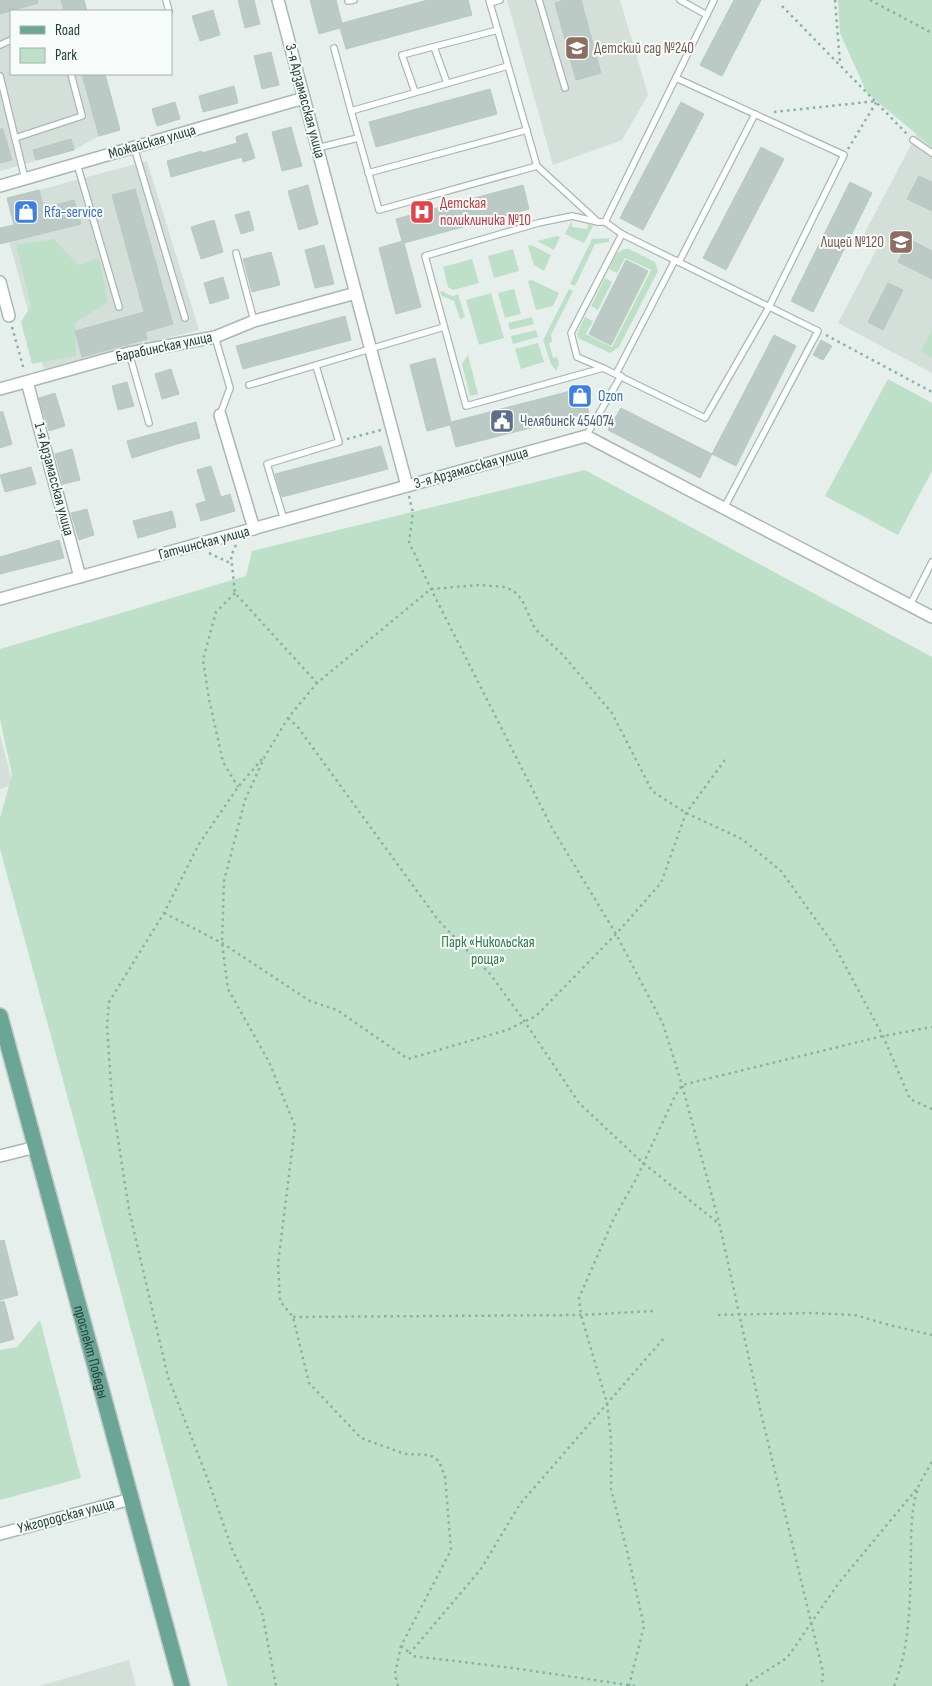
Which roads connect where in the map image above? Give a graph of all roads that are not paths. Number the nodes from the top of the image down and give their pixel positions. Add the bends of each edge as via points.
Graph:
1 (278, 0) edge
2 (348, 0) edge
3 (354, 0) edge
4 (500, 0) edge
5 (539, 0) edge
6 (680, 0) edge
7 (714, 0) edge
8 (489, 1) edge
9 (707, 15) junction
10 (498, 30) junction
11 (434, 47) junction
12 (334, 48) dead end
13 (508, 66) junction
14 (70, 75) edge
15 (0, 76) edge
16 (676, 78) junction
17 (447, 84) junction
18 (565, 88) dead end
19 (415, 92) junction
20 (304, 98) junction
21 (351, 110) junction
22 (755, 114) junction
23 (527, 130) junction
24 (15, 138) junction
25 (358, 138) junction
26 (914, 140) road end
27 (134, 147) junction
28 (318, 148) junction
29 (932, 153) edge
30 (77, 164) junction
31 (537, 166) junction
32 (368, 173) junction
33 (25, 179) junction
34 (0, 186) edge
35 (602, 222) junction
36 (622, 234) junction
37 (236, 253) dead end
38 (677, 261) junction
39 (0, 282) edge
40 (356, 294) junction
41 (119, 307) dead end
42 (769, 307) junction
43 (9, 316) road end
44 (185, 318) dead end
45 (254, 321) junction
46 (444, 327) junction
47 (215, 337) junction
48 (371, 349) junction
49 (130, 354) junction
50 (316, 366) junction
51 (603, 368) junction
52 (618, 375) junction
53 (27, 382) junction
54 (250, 385) dead end
55 (0, 389) edge
56 (220, 415) joint
57 (149, 423) dead end
58 (586, 436) junction
59 (407, 486) junction
60 (724, 508) junction
61 (284, 520) junction
62 (254, 529) junction
63 (932, 562) edge
64 (80, 577) junction
65 (0, 599) edge
66 (910, 605) junction
67 (932, 617) edge
68 (0, 1016) edge
69 (2, 1033) edge
70 (36, 1147) junction
71 (0, 1156) edge
72 (131, 1499) junction
73 (0, 1534) edge
74 (182, 1686) edge

1 - 20 street, 3-я Арзамасская улица
2 - 3 lane
4 - 8 lane
5 - 18 lane
6 - 9 lane
7 - 9 lane
8 - 10 lane
9 - 16 lane
10 - 11 lane
10 - 13 lane
11 - 17 lane
11 - 19 lane via 402,55
12 - 21 lane
13 - 17 lane
13 - 23 lane
14 - 24 lane via 82,116
15 - 24 lane
16 - 22 lane
16 - 35 lane
17 - 19 lane
19 - 21 lane
20 - 27 street, Можайская улица
20 - 28 street, 3-я Арзамасская улица
21 - 25 lane
22 - 38 lane
22 - 42 lane via 844,155
23 - 31 lane
23 - 32 lane
24 - 33 lane
25 - 28 lane
25 - 32 lane
26 - 29 lane
27 - 30 street, Можайская улица
27 - 44 lane
28 - 40 street, 3-я Арзамасская улица
30 - 33 street, Можайская улица
30 - 41 lane
31 - 32 lane via 380,210
31 - 35 lane
33 - 34 street, Можайская улица
35 - 36 lane
35 - 46 lane via 572,216 425,256
36 - 38 lane
36 - 51 lane via 572,333 577,357
37 - 45 lane
38 - 42 lane
38 - 52 lane
39 - 43 street
40 - 45 street, Барабинская улица
40 - 48 street, 3-я Арзамасская улица
42 - 52 lane via 705,418
42 - 60 lane via 818,331
45 - 47 street, Барабинская улица
46 - 48 lane
46 - 51 lane via 466,406
47 - 49 street, Барабинская улица
47 - 56 lane via 230,388
48 - 50 lane
48 - 59 street, 3-я Арзамасская улица
49 - 53 street, Барабинская улица
49 - 57 lane
50 - 54 lane
50 - 61 lane via 339,442 267,464
51 - 52 lane
52 - 58 lane
53 - 55 street, Барабинская улица
53 - 64 street, 1-я Арзамасская улица
56 - 62 street
58 - 59 street, 3-я Арзамасская улица
58 - 60 street
59 - 61 street, Гатчинская улица
60 - 66 street
61 - 62 street, Гатчинская улица
62 - 64 street, Гатчинская улица
63 - 66 lane
64 - 65 street, Гатчинская улица
66 - 67 street
68 - 69 main road, проспект Победы
69 - 70 main road, проспект Победы
70 - 71 street
70 - 72 main road, проспект Победы
72 - 73 street, Ужгородская улица
72 - 74 main road, проспект Победы

